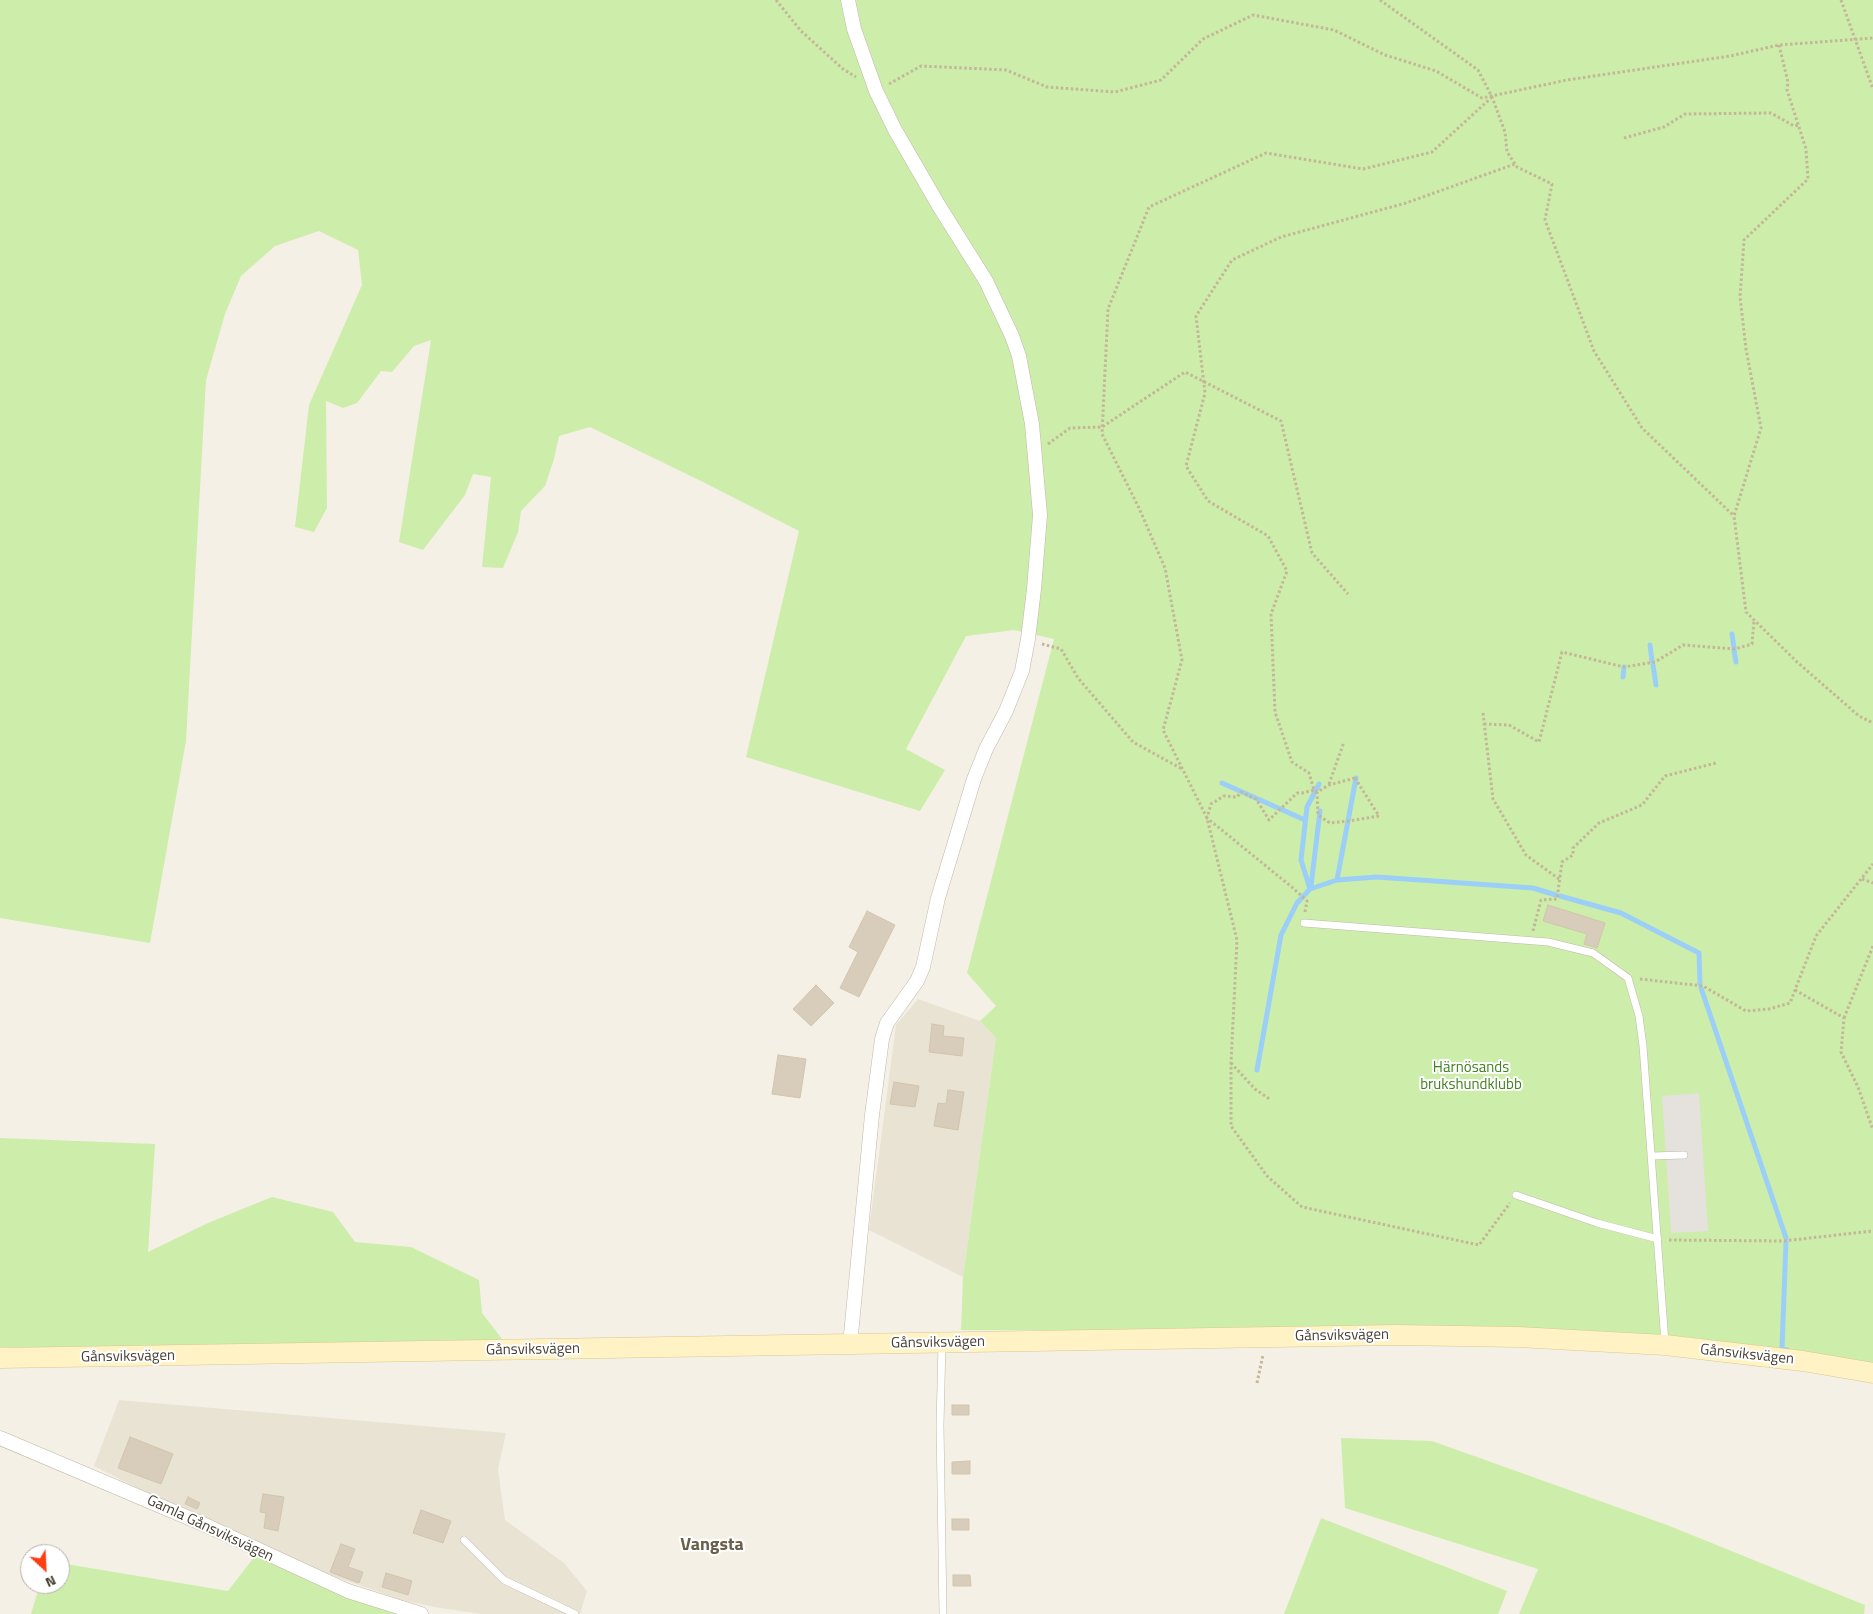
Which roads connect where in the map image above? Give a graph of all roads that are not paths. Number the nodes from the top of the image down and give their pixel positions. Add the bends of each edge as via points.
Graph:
1 (848, 0) edge
2 (1304, 923) dead end
3 (1684, 1155) dead end
4 (1652, 1156) junction
5 (1516, 1195) road end
6 (1658, 1239) junction
7 (942, 1343) junction
8 (850, 1344) junction
9 (1665, 1345) junction
10 (0, 1358) edge
11 (1873, 1373) edge
12 (0, 1438) edge
13 (464, 1540) dead end
14 (421, 1614) edge
15 (575, 1614) edge
16 (943, 1614) edge

1 - 8 street via 854,29 894,130 1002,310 1019,356 1028,398 1040,515 1028,639 1018,679 974,778 938,898 923,967 917,981 887,1023 882,1039
2 - 4 lane via 1548,942 1593,954 1628,978 1639,1016
3 - 4 lane
4 - 6 lane
5 - 6 lane via 1597,1223
6 - 9 lane
7 - 8 main road, Gånsviksvägen
7 - 9 main road, Gånsviksvägen via 1396,1335 1518,1337
7 - 16 lane
8 - 10 main road, Gånsviksvägen
9 - 11 main road, Gånsviksvägen via 1803,1361
12 - 14 street, Gamla Gånsviksvägen via 203,1524 348,1592
13 - 15 lane via 504,1580

